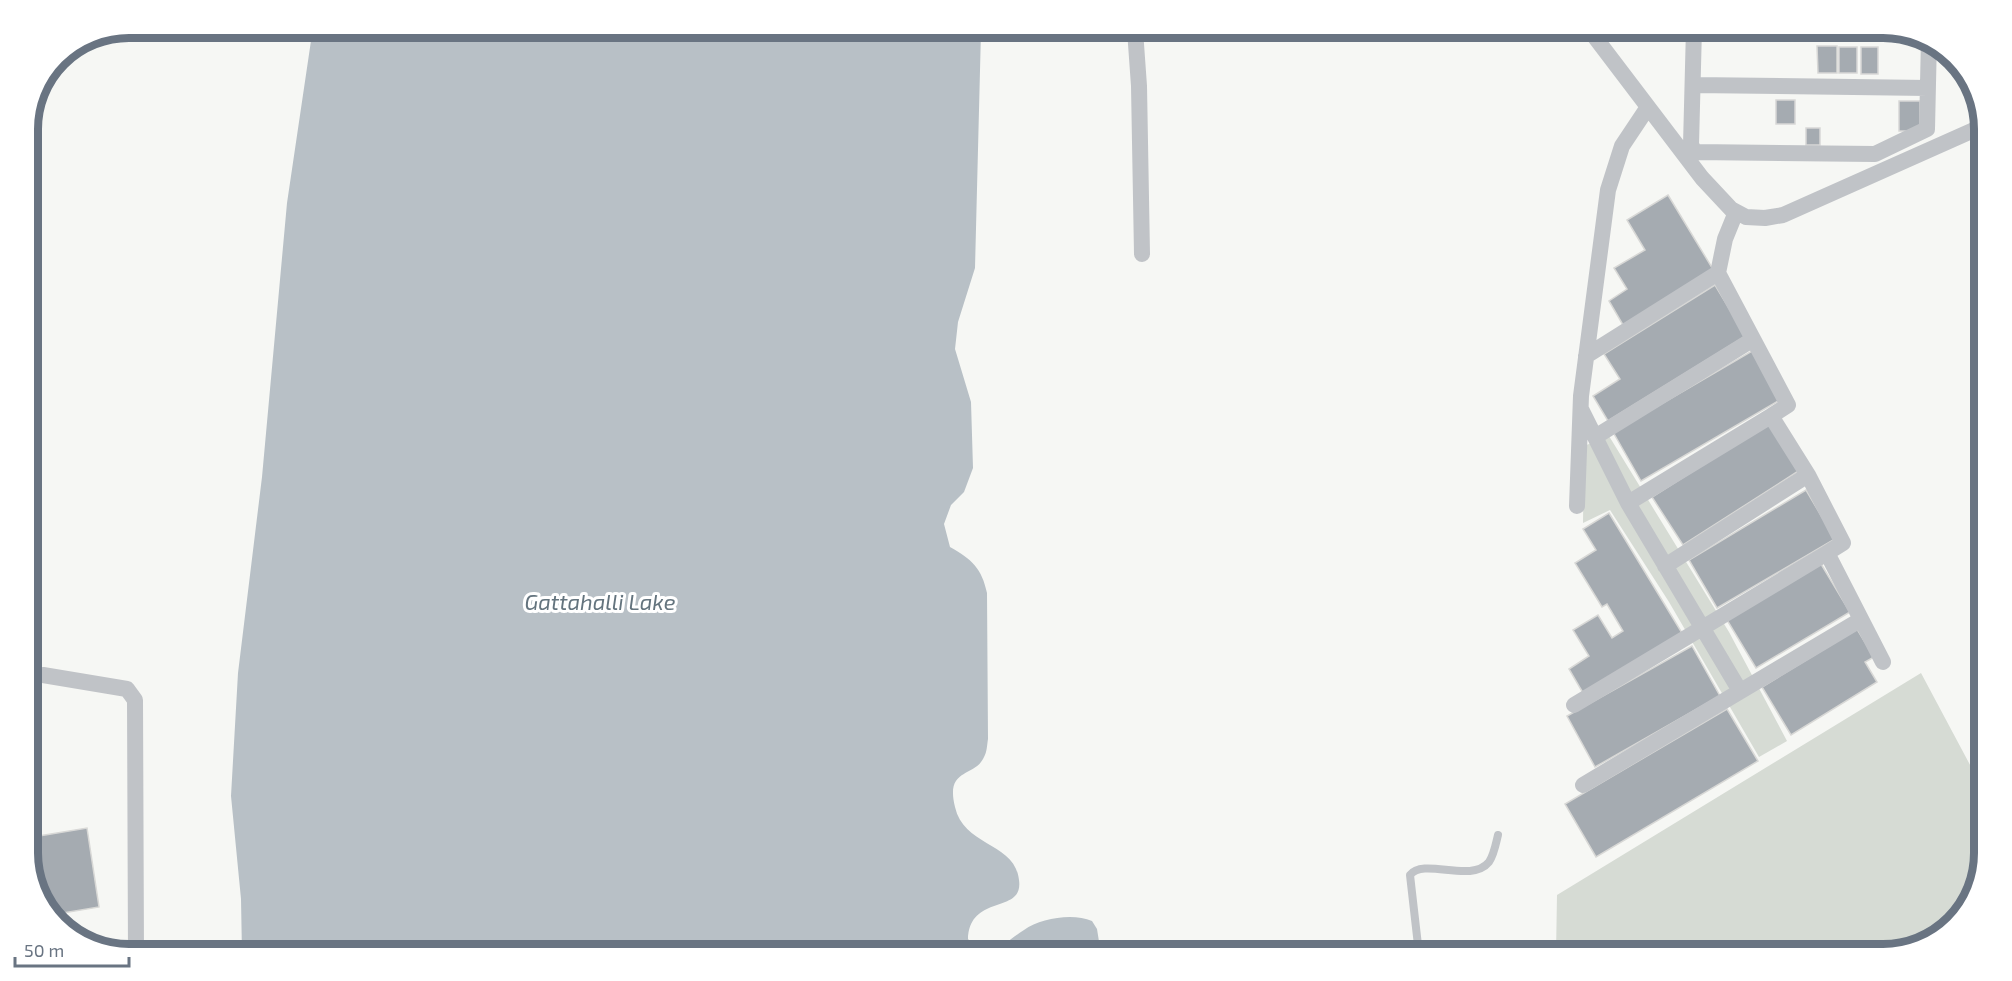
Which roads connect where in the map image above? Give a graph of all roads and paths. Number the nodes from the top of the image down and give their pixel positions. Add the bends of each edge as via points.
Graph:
1 (1136, 38) edge
2 (1596, 38) edge
3 (1694, 38) edge
4 (1929, 50) edge
5 (1693, 85) junction
6 (1928, 88) junction
7 (1648, 107) junction
8 (1974, 130) edge
9 (1733, 220) junction
10 (1142, 254) dead end
11 (1718, 273) junction
12 (1752, 340) junction
13 (1586, 356) junction
14 (1581, 408) junction
15 (1771, 416) junction
16 (1595, 437) junction
17 (1808, 476) junction
18 (1628, 503) junction
19 (1577, 506) dead end
20 (1827, 553) junction
21 (1665, 566) junction
22 (1860, 620) junction
23 (1702, 627) junction
24 (1883, 662) dead end
25 (44, 675) dead end
26 (1740, 691) junction
27 (1574, 705) dead end
28 (1583, 785) dead end
29 (1498, 835) dead end
30 (136, 944) edge
31 (1418, 944) edge

1 - 10 street
2 - 7 street
3 - 5 street
4 - 6 street
5 - 6 street
5 - 6 street via 1691,145 1695,152 1875,154 1927,129
7 - 9 street
7 - 13 street via 1622,146 1608,190
8 - 9 street via 1783,215
9 - 11 street
11 - 12 street
11 - 13 street
12 - 15 street via 1788,405
12 - 16 street
13 - 14 street
14 - 16 street
14 - 19 street
15 - 17 street
15 - 18 street
16 - 18 street
17 - 20 street via 1843,543
17 - 21 street
18 - 21 street
20 - 22 street
20 - 23 street
21 - 23 street
22 - 24 street
22 - 26 street
23 - 26 street
23 - 27 street
25 - 30 street via 127,689 135,700
26 - 28 street
29 - 31 lane via 1491,860 1483,867 1470,871 1418,870 1410,875

